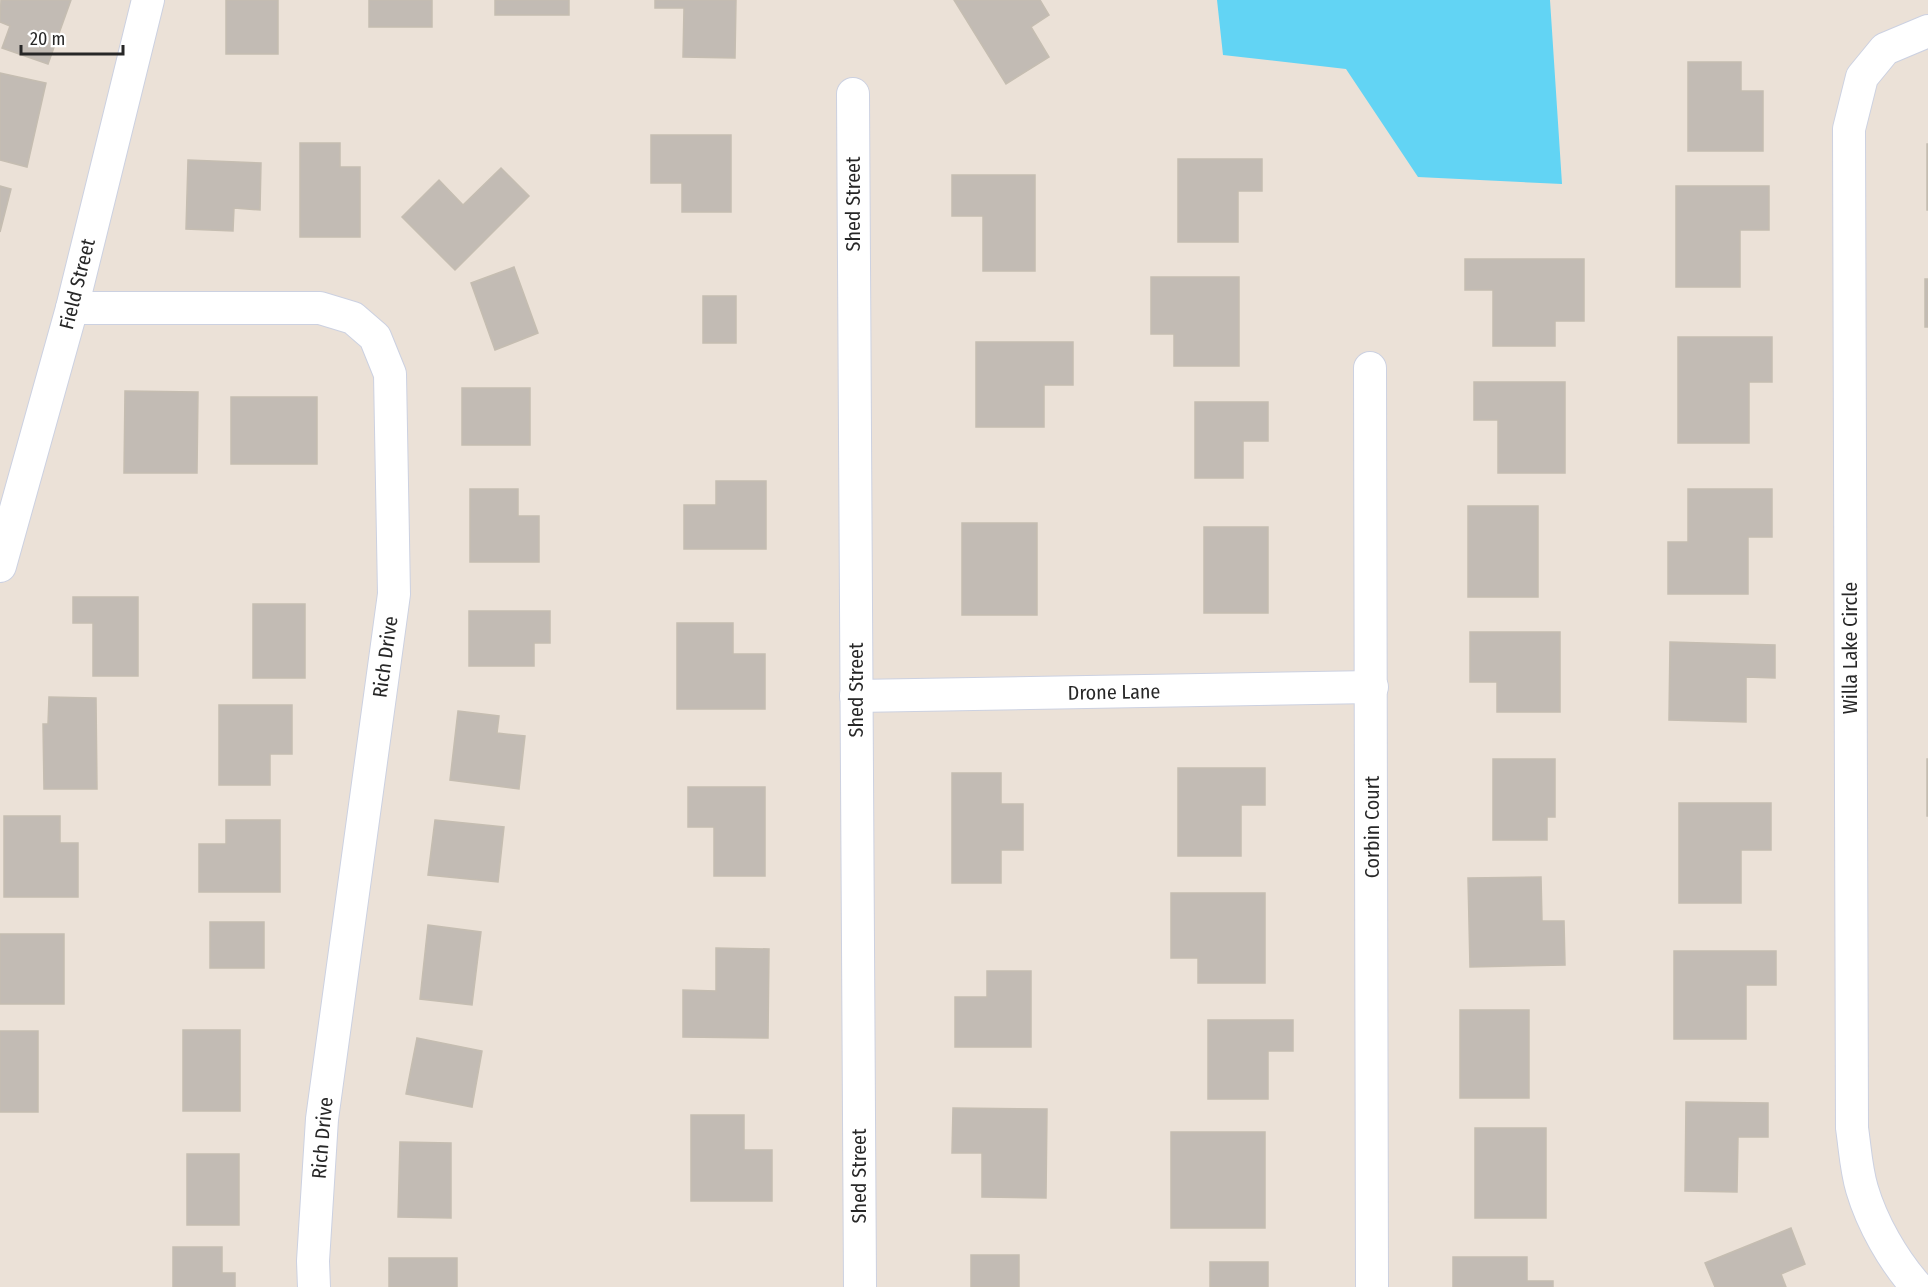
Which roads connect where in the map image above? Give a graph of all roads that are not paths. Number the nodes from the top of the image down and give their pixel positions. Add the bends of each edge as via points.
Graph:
1 (148, 0) edge
2 (1928, 31) edge
3 (853, 94) dead end
4 (72, 309) junction
5 (1370, 368) dead end
6 (0, 566) edge
7 (1372, 687) junction
8 (856, 696) junction
9 (314, 1287) edge
10 (860, 1287) edge
11 (1372, 1287) edge
12 (1917, 1287) edge

1 - 4 street, Field Street
2 - 12 street, Willa Lake Circle via 1885,49 1862,77 1849,129 1852,1128 1862,1188 1877,1228
3 - 8 street, Shed Street
4 - 6 street, Field Street
4 - 9 street, Rich Drive via 320,309 353,318 375,337 390,374 394,594 322,1119
5 - 7 street, Corbin Court
7 - 8 street, Drone Lane
7 - 11 street, Corbin Court
8 - 10 street, Shed Street

